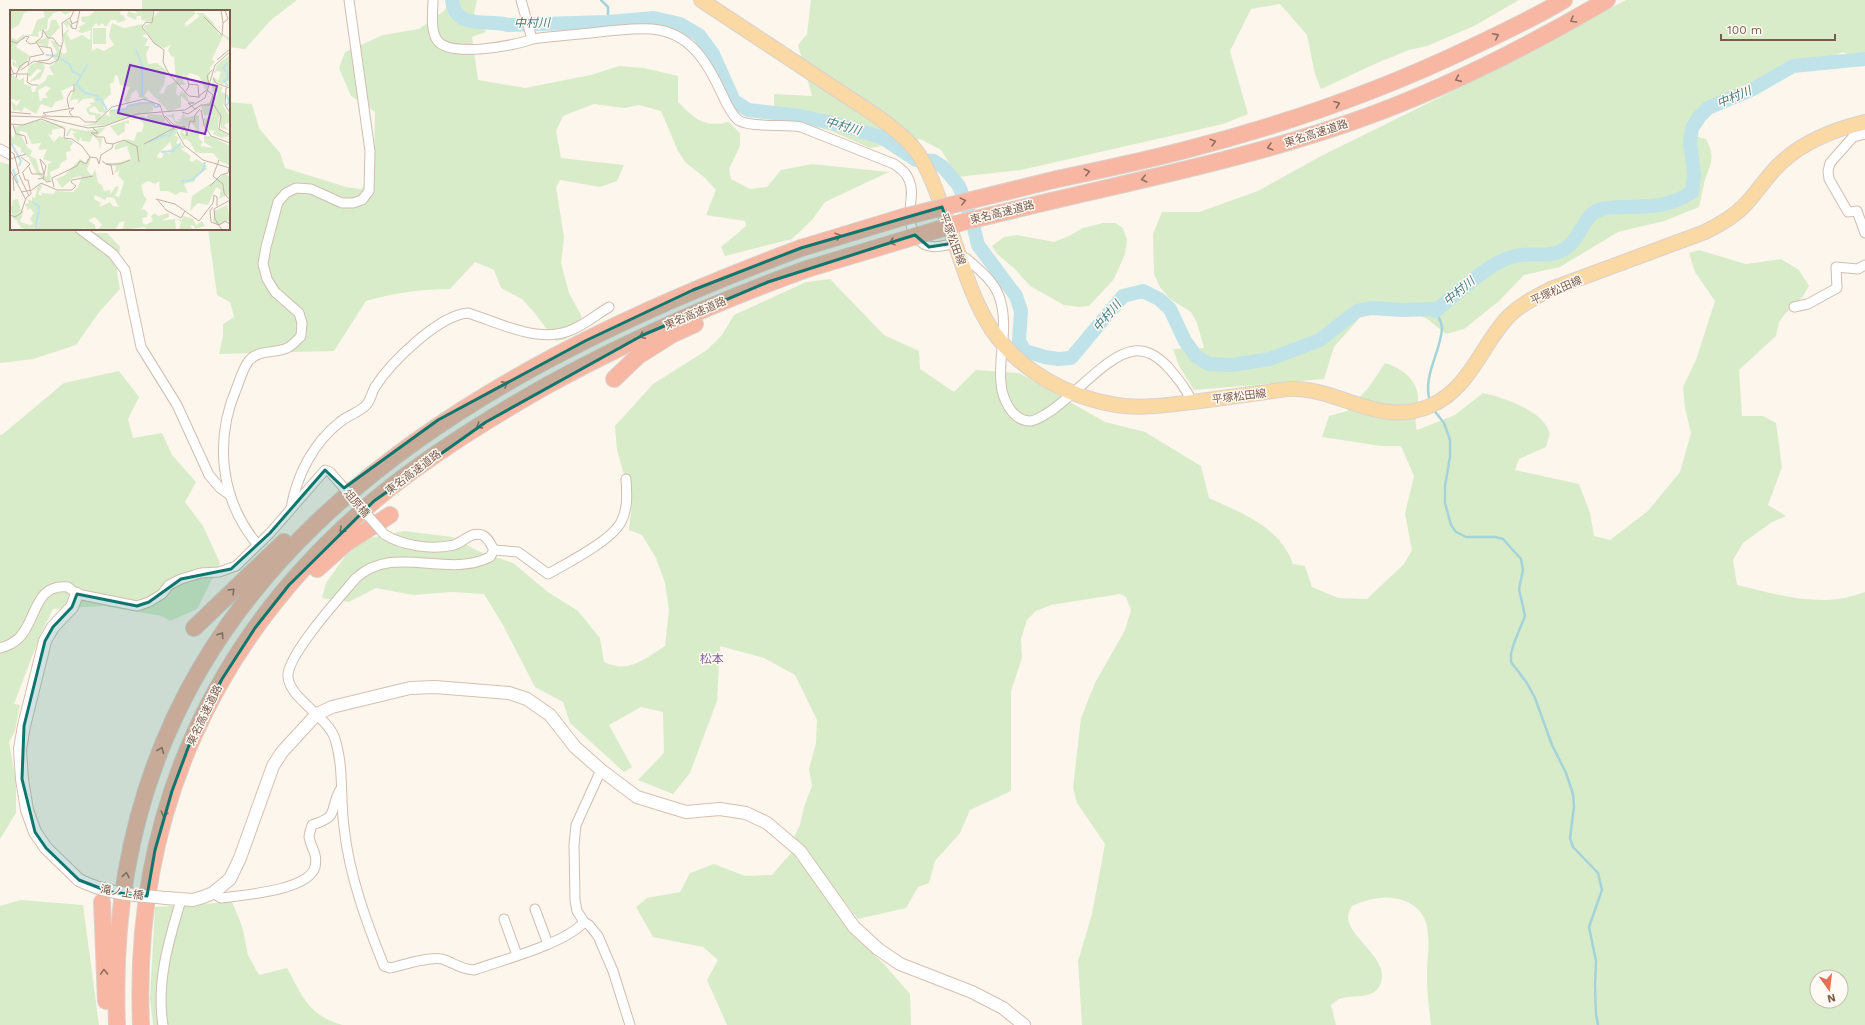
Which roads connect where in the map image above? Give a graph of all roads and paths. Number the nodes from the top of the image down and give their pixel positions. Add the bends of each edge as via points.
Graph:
1 (349, 0) edge
2 (433, 0) edge
3 (521, 0) edge
4 (701, 0) edge
5 (1564, 0) edge
6 (1607, 0) edge
7 (531, 36) junction
8 (1865, 122) edge
9 (1865, 134) edge
10 (0, 149) edge
11 (10, 154) edge
12 (1861, 210) edge
13 (81, 230) edge
14 (1865, 233) edge
15 (955, 243) junction
16 (961, 260) junction
17 (1865, 265) edge
18 (808, 268) junction
19 (609, 308) dead end
20 (1794, 308) dead end
21 (1004, 344) junction
22 (614, 379) dead end
23 (1072, 394) junction
24 (478, 399) junction
25 (1192, 402) junction
26 (626, 480) dead end
27 (230, 495) junction
28 (291, 508) junction
29 (390, 515) dead end
30 (257, 544) junction
31 (494, 550) junction
32 (76, 594) junction
33 (194, 628) dead end
34 (0, 648) edge
35 (317, 714) junction
36 (601, 770) junction
37 (341, 789) junction
38 (172, 791) junction
39 (213, 893) junction
40 (181, 900) junction
41 (102, 902) dead end
42 (535, 909) dead end
43 (504, 919) dead end
44 (584, 922) junction
45 (548, 944) junction
46 (517, 955) junction
47 (108, 1025) edge
48 (117, 1025) edge
49 (141, 1025) edge
50 (163, 1025) edge
51 (630, 1025) edge
52 (1024, 1025) edge

1 - 27 street via 370,145 369,191 362,200 342,203 311,189 296,188 286,193 278,202 263,264 267,279 275,292 298,313 302,323 301,336 288,347 256,354 248,362 232,397 222,447
2 - 7 street via 433,27 437,40 445,46 456,49 486,48 521,43
3 - 7 street
4 - 15 main road, 平塚松田線 via 891,127 916,151 932,180
24 -> 5 highway, 東名高速道路, bridge via 585,340 633,317 801,248 902,217 1184,151 1322,110 1450,58
6 -> 18 highway, 東名高速道路, bridge via 1510,54 1418,96 1357,120 1224,160 963,222
7 - 15 street via 636,29 660,30 684,40 700,54 727,106 738,120 755,125 801,127 894,164 904,171 910,180 910,227 921,243 929,247
8 - 25 main road, 平塚松田線 via 1802,146 1782,162 1743,207 1728,220 1705,232 1551,289 1528,301 1507,318 1493,335 1461,384 1445,398 1426,408 1397,414 1372,410 1325,394 1296,389
9 - 12 street via 1853,137 1830,163 1828,171 1829,179 1848,212
10 - 11 street
12 - 14 street
13 - 27 street via 113,254 125,270 141,348 177,405 209,475
15 - 16 main road, 平塚松田線
16 - 21 main road, 平塚松田線 via 982,312
16 - 21 street via 966,258 990,280 1000,298 1004,317
17 - 20 street via 1858,269 1836,267 1837,288 1808,304
18 - 22 highway via 673,334 638,356
18 -> 38 highway, 東名高速道路 via 728,298 593,360 486,422 405,476 374,501 314,557 255,628 210,700 191,740
19 - 28 street via 570,331 552,336 531,334 468,313 450,317 425,333 375,387 368,403 361,410 345,417 319,444 305,463
21 - 23 main road, 平塚松田線 via 1022,363
21 - 23 street via 1000,383 1004,399 1014,415 1029,421 1036,419 1052,411
23 - 25 main road, 平塚松田線 via 1118,405 1156,407
23 - 25 street via 1114,359 1134,351 1148,352 1160,359 1187,389
33 -> 24 highway via 249,573 353,480 406,440
48 -> 24 highway, 東名高速道路 via 117,939 134,834 162,749 180,707 201,668 244,602 314,524 359,483
26 - 31 street via 626,508 621,523 596,546 548,574 518,552
27 - 30 street via 250,536
28 - 30 street
28 - 31 street, 俎原橋, bridge via 325,470 330,472 384,534 393,539 433,547 454,545 475,534 483,535
29 - 38 highway via 345,544 322,564 266,624 224,689
30 - 32 street via 231,569 181,579 169,585 162,594 149,602 137,606
31 - 35 street via 490,557 458,565 394,562 376,564 356,578 311,632 288,674 297,695
32 - 34 street via 68,587 51,589 40,600 23,634 14,642
32 - 40 street, 滝ノ上橋, bridge via 72,607 52,627 45,641 24,726 20,749 27,810 35,832 46,848 79,880 94,888 110,892
35 - 36 street via 340,705 410,688 435,687 509,693 527,699 550,715 575,747
35 - 37 street via 334,737 341,767
35 - 39 street via 272,766 235,870 230,879
36 - 44 street via 576,825 575,900
36 - 52 street via 637,797 686,812 720,809 746,813 767,823 800,851 854,927 878,950 900,964 972,992 1003,1008
37 - 39 street via 332,814 327,820 312,826 309,837 316,852 315,868 306,877 281,890 221,898
37 - 46 street via 351,871 384,966 390,968 441,959 462,969 474,970
38 -> 49 highway, 東名高速道路 via 155,850 144,916 140,966
39 - 40 street, 滝ノ上橋 via 193,900
40 - 50 street via 166,954 161,997
47 -> 41 highway
42 - 45 street
43 - 46 street
44 - 45 street via 579,928
44 - 51 street via 598,936 613,971
45 - 46 street

